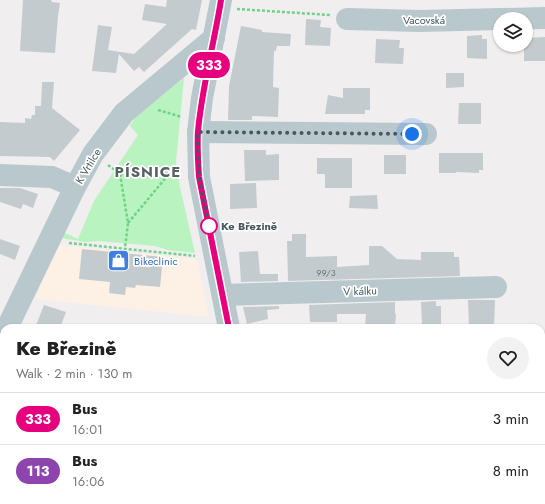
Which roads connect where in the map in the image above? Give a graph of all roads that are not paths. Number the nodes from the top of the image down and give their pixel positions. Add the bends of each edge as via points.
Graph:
1 (227, 4) edge
2 (533, 18) edge
3 (545, 18) edge
4 (348, 19) road end
5 (493, 19) edge
6 (214, 38) junction
7 (192, 125) junction
8 (426, 134) dead end
9 (0, 175) edge
10 (75, 187) junction
11 (496, 287) dead end
12 (223, 295) junction
13 (9, 324) edge
14 (228, 324) edge

1 - 6 street
2 - 3 street
4 - 5 street, Vacovská
6 - 7 street via 202,98
6 - 10 street, K Vrtilce via 124,113 93,154
7 - 8 street
7 - 12 street via 199,177
9 - 10 street via 52,177
10 - 13 street, K Vrtilce
11 - 12 street, V kálku
12 - 14 street

